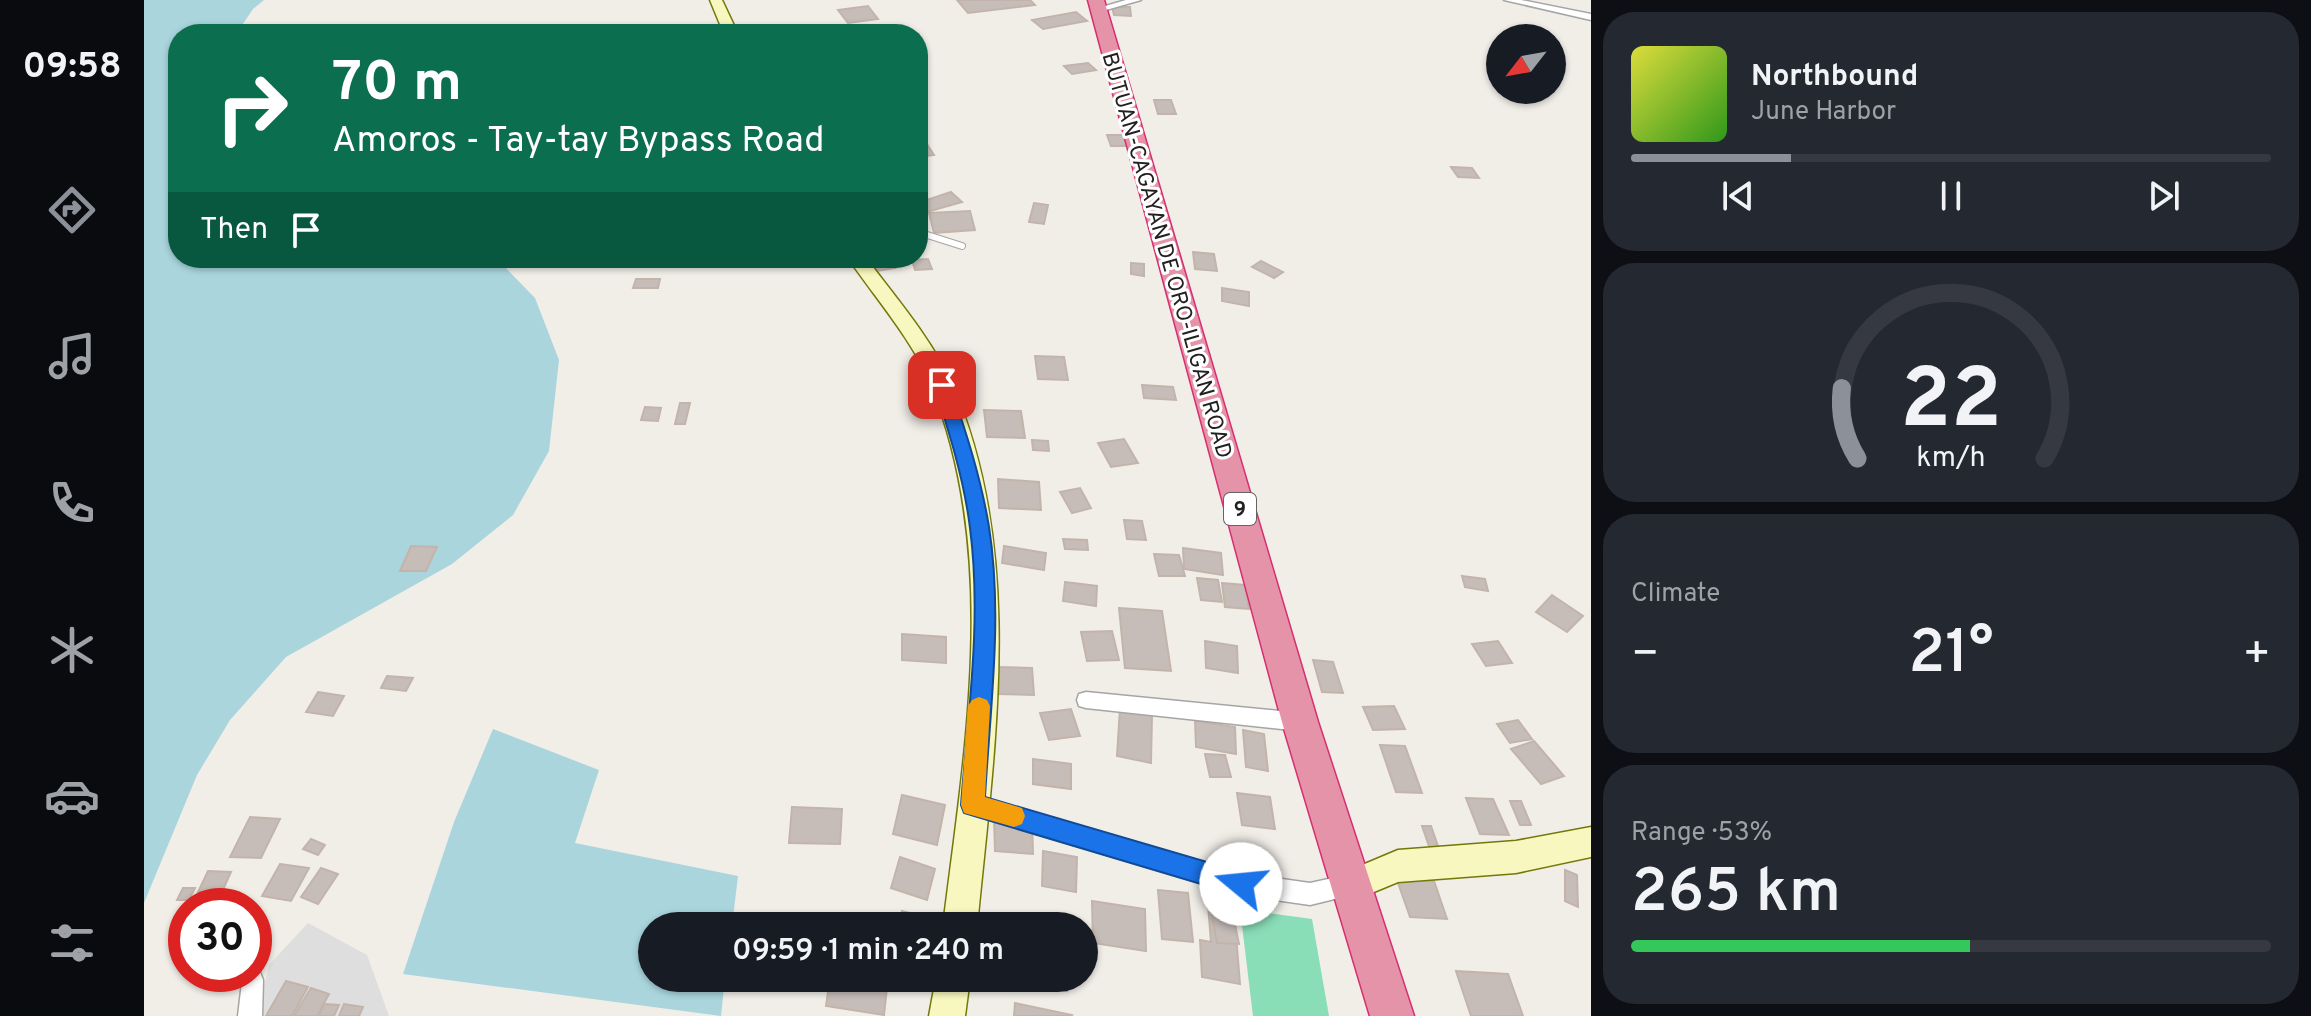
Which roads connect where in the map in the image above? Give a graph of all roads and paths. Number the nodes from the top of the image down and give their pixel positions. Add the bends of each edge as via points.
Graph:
1 (716, 0) edge
2 (1137, 0) edge
3 (1508, 0) edge
4 (1097, 4) edge
5 (1591, 17) edge
6 (727, 24) edge
7 (928, 235) edge
8 (962, 246) dead end
9 (864, 268) edge
10 (1086, 700) dead end
11 (1300, 722) junction
12 (973, 805) junction
13 (1591, 842) edge
14 (1352, 885) junction
15 (962, 912) edge
16 (251, 992) edge
17 (951, 992) edge
18 (250, 1016) edge
19 (947, 1016) edge
20 (1392, 1016) edge

1 - 6 street
2 - 4 street
3 - 5 street
4 - 11 highway, BUTUAN-CAGAYAN DE ORO-ILIGAN ROAD / 9
7 - 8 lane
9 - 12 street via 927,356 966,458 980,529 985,619
10 - 11 street
11 - 14 highway, BUTUAN-CAGAYAN DE ORO-ILIGAN ROAD / 9
12 - 14 street via 1241,884 1310,894
12 - 15 street
13 - 14 street via 1516,857 1398,866
14 - 20 highway, BUTUAN-CAGAYAN DE ORO-ILIGAN ROAD / 9
16 - 18 street
17 - 19 street

